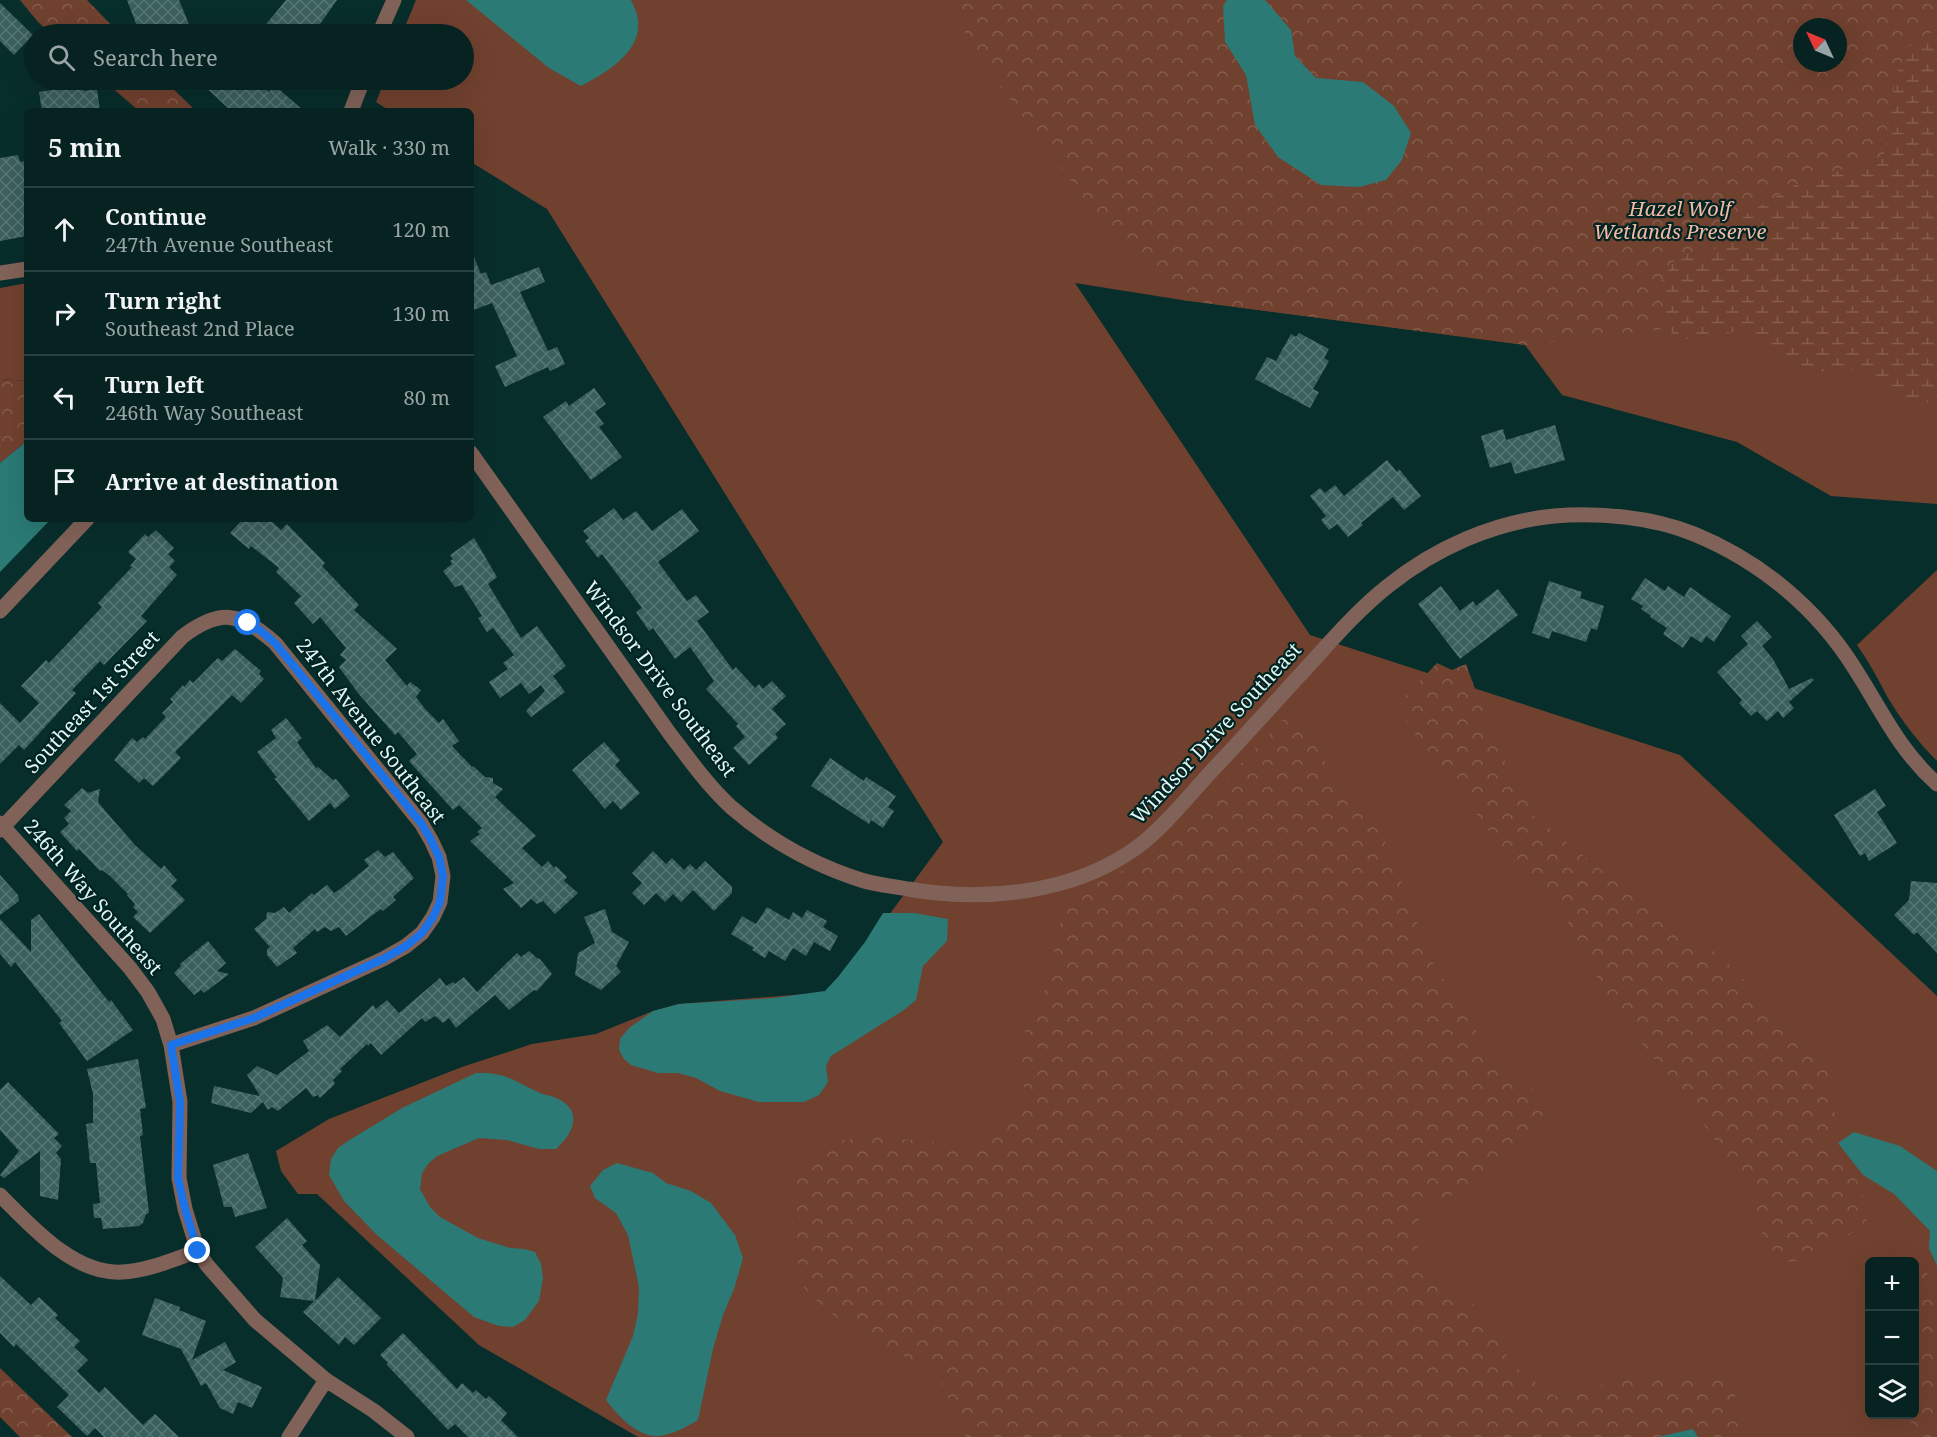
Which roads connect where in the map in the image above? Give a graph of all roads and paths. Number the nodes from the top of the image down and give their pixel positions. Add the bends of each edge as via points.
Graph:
1 (394, 0) edge
2 (383, 24) edge
3 (359, 90) edge
4 (352, 108) edge
5 (24, 269) edge
6 (0, 273) edge
7 (474, 457) edge
8 (84, 522) edge
9 (0, 611) edge
10 (224, 616) joint
11 (1937, 784) edge
12 (1, 827) edge
13 (171, 1045) junction
14 (0, 1195) edge
15 (198, 1251) junction
16 (326, 1380) junction
17 (289, 1437) edge
18 (407, 1437) edge

1 - 2 street
3 - 4 street
5 - 6 street
7 - 11 street, Windsor Drive Southeast via 670,734 729,805 765,834 811,860 864,881 980,896 1031,890 1088,875 1136,848 1177,809 1351,620 1389,585 1431,556 1475,535 1528,519 1568,515 1650,522 1691,532 1746,558 1791,593 1821,623 1854,667 1898,741
8 - 9 street
10 - 12 street, Southeast 1st Street via 197,626 182,637
10 - 13 street, 247th Avenue Southeast via 248,623 275,643 421,823 439,857 443,876 440,902 422,933 383,959 254,1018
12 - 13 street, 246th Way Southeast via 130,968 163,1019
13 - 15 street, 246th Way Southeast via 180,1102 178,1178
14 - 15 street via 64,1253 101,1270 121,1273 145,1269
15 - 16 street, 246th Way Southeast via 255,1320
16 - 17 street
16 - 18 street, 246th Way Southeast

